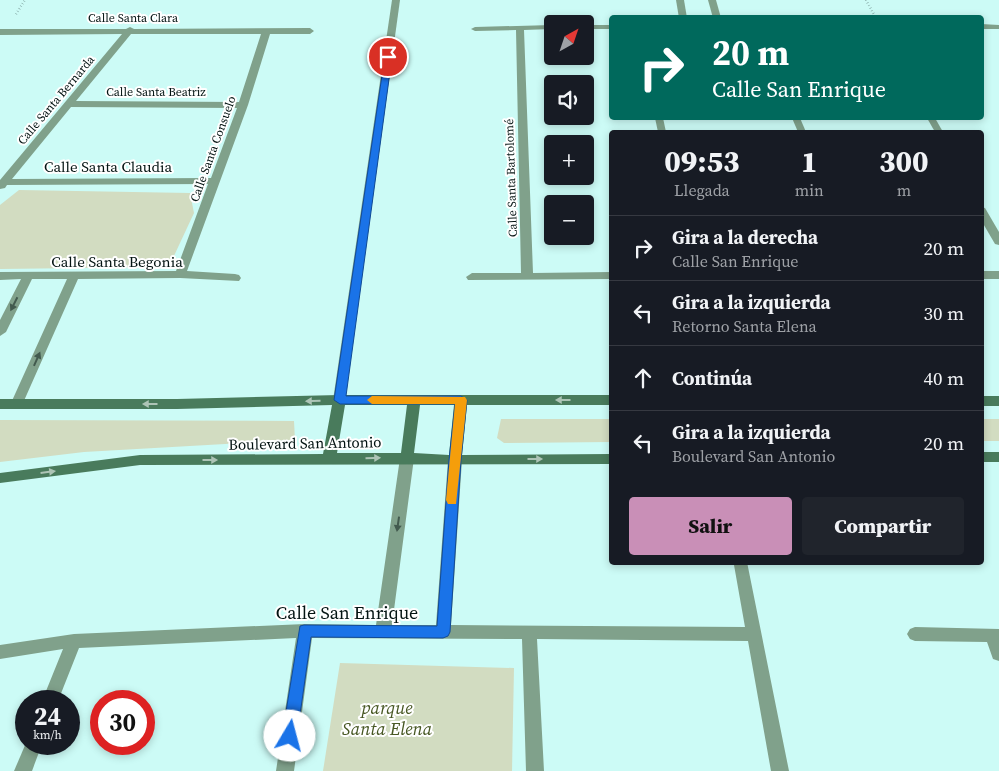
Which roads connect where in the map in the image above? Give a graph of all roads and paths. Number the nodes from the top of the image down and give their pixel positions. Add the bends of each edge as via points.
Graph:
1 (396, 0) edge
2 (680, 0) edge
3 (712, 0) edge
4 (866, 0) edge
5 (682, 15) edge
6 (716, 15) edge
7 (874, 15) edge
8 (984, 26) edge
9 (999, 26) edge
10 (544, 27) edge
11 (594, 27) edge
12 (609, 27) edge
13 (520, 28) junction
14 (475, 29) dead end
15 (130, 30) junction
16 (310, 31) dead end
17 (266, 32) junction
18 (1, 33) edge
19 (69, 104) junction
20 (243, 105) junction
21 (214, 180) junction
22 (2, 184) edge
23 (984, 215) edge
24 (999, 242) edge
25 (180, 274) junction
26 (984, 275) edge
27 (999, 275) edge
28 (0, 276) edge
29 (28, 276) junction
30 (74, 276) junction
31 (527, 276) junction
32 (609, 276) edge
33 (472, 277) dead end
34 (235, 278) dead end
35 (0, 332) edge
36 (340, 400) junction
37 (414, 400) junction
38 (461, 400) junction
39 (609, 400) edge
40 (984, 401) edge
41 (999, 401) edge
42 (17, 403) junction
43 (0, 404) edge
44 (984, 457) edge
45 (999, 457) edge
46 (407, 458) junction
47 (329, 459) junction
48 (609, 459) edge
49 (455, 460) junction
50 (0, 478) edge
51 (741, 565) dead end
52 (304, 631) junction
53 (383, 632) junction
54 (443, 632) junction
55 (529, 632) junction
56 (755, 634) junction
57 (915, 634) dead end
58 (996, 636) edge
59 (74, 640) junction
60 (0, 652) edge
61 (999, 654) edge
62 (54, 690) edge
63 (30, 755) edge
64 (23, 771) edge
65 (285, 771) edge
66 (534, 771) edge
67 (780, 771) edge

1 - 36 street
2 - 5 street
3 - 6 street
4 - 7 path
8 - 9 street
10 - 13 street
11 - 12 street
13 - 14 street
13 - 31 street, Calle Santa Bartolomé
15 - 17 street, Calle Santa Clara
15 - 18 street, Calle Santa Clara
15 - 19 street, Calle Santa Bernarda
16 - 17 street, Calle Santa Clara
17 - 20 street, Calle Santa Consuelo
19 - 20 street, Calle Santa Beatriz
19 - 22 street, Calle Santa Bernarda
20 - 21 street, Calle Santa Consuelo
21 - 22 street, Calle Santa Claudia
21 - 25 street, Calle Santa Consuelo
23 - 24 street
25 - 30 street, Calle Santa Begonia
25 - 34 street, Calle Santa Begonia
26 - 27 street
28 - 29 street, Calle Santa Begonia
29 - 30 street, Calle Santa Begonia
29 -> 35 street
42 -> 30 street
31 - 32 street
31 - 33 street
36 - 37 street
36 -> 42 street
36 - 47 street
37 - 38 street
37 - 46 street
39 -> 38 street
38 - 49 street
40 - 41 street
42 - 43 street
44 - 45 street
47 -> 46 street, Boulevard San Antonio
46 - 49 street, Boulevard San Antonio
46 -> 53 street
50 -> 47 street, Boulevard San Antonio via 140,460
49 -> 48 street, Boulevard San Antonio
49 - 54 street
51 - 56 street
52 - 53 street, Calle San Enrique
52 - 59 street, Calle San Enrique
52 - 65 street
53 - 54 street, Calle San Enrique
54 - 55 street, Calle San Enrique
55 - 56 street, Calle San Enrique
55 - 66 street
56 - 67 street
57 - 58 street
58 - 61 street
59 - 60 street, Calle San Enrique
59 - 62 street
63 - 64 street

